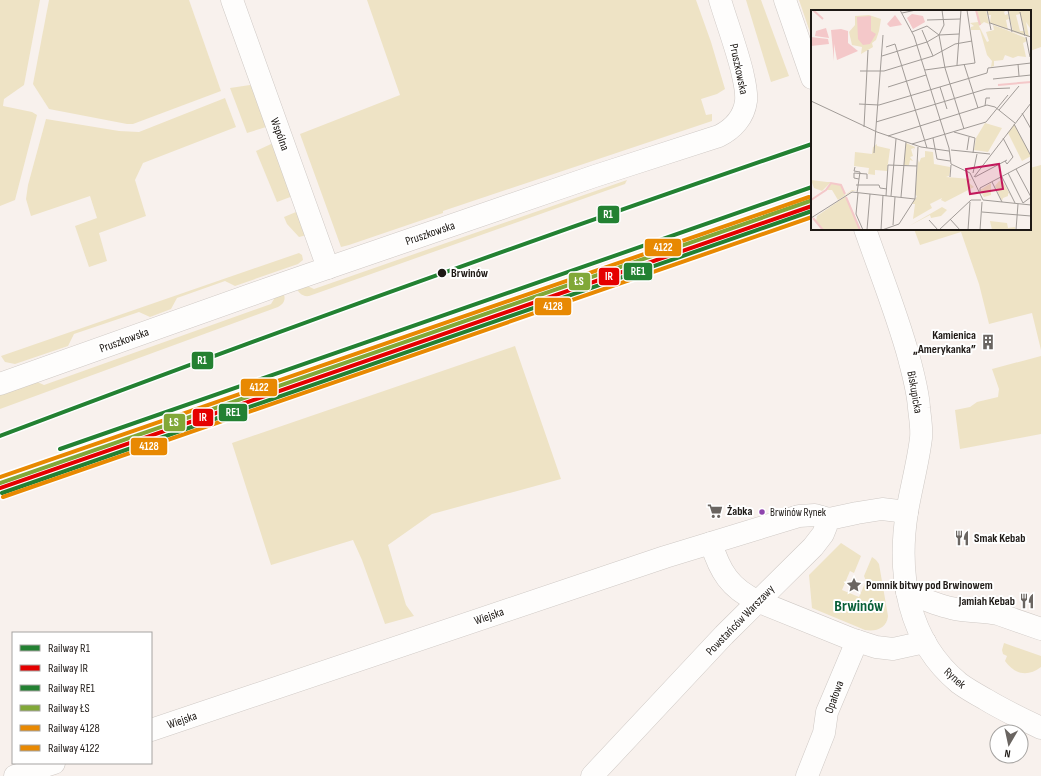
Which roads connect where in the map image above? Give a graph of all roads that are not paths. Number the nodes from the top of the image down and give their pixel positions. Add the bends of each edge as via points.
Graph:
1 (232, 0) edge
2 (720, 0) edge
3 (784, 0) edge
4 (811, 75) edge
5 (865, 230) edge
6 (328, 268) junction
7 (0, 384) edge
8 (907, 512) junction
9 (829, 519) junction
10 (711, 543) junction
11 (907, 592) junction
12 (757, 601) junction
13 (1041, 629) edge
14 (857, 641) junction
15 (925, 642) junction
16 (1041, 728) edge
17 (152, 730) edge
18 (51, 764) edge
19 (15, 776) edge
20 (592, 776) edge
21 (807, 776) edge

1 - 6 street, Wspólna
2 - 6 street, Pruszkowska via 746,86 746,102 742,115 728,132
3 - 4 street
5 - 8 street, Biskupicka via 903,337 919,407 921,437
6 - 7 street, Pruszkowska
8 - 9 street via 882,509
8 - 11 street, Rynek via 903,550
9 - 10 street, Wiejska via 815,515 799,516
9 - 12 street, Powstańców Warszawy via 813,547
10 - 12 street via 717,562 729,581 738,590
10 - 17 street, Wiejska
11 - 13 street via 951,608 992,612
11 - 15 street, Rynek via 914,619
12 - 14 street
12 - 20 street, Powstańców Warszawy
14 - 15 street via 889,649
14 - 21 street, Opałowa via 827,712 824,733
15 - 16 street, Rynek via 946,671 968,689
18 - 19 street

